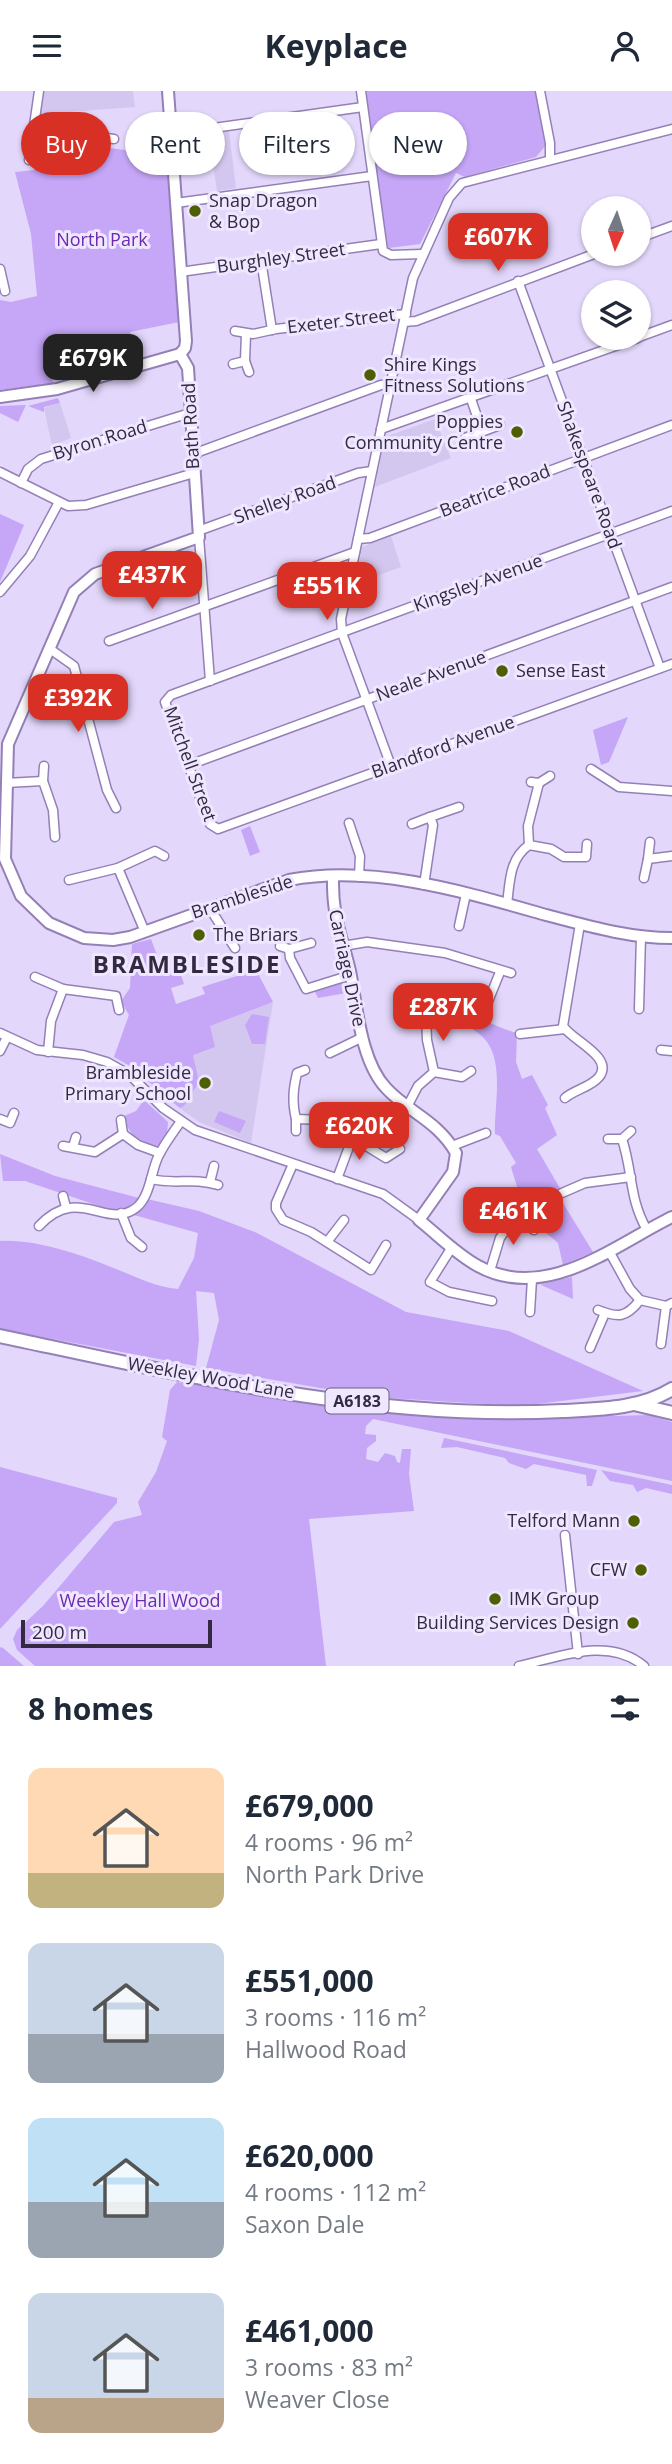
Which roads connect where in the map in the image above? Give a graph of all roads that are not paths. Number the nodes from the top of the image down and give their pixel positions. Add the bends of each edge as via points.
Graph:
1 (39, 91) edge
2 (168, 91) edge
3 (361, 91) edge
4 (540, 91) edge
5 (363, 107) junction
6 (36, 112) edge
7 (169, 112) edge
8 (225, 126) edge
9 (672, 129) edge
10 (111, 139) edge
11 (114, 139) dead end
12 (550, 158) junction
13 (174, 175) edge
14 (372, 176) junction
15 (176, 203) junction
16 (672, 226) edge
17 (651, 234) edge
18 (381, 244) junction
19 (422, 254) junction
20 (581, 259) edge
21 (261, 260) junction
22 (0, 269) edge
23 (180, 272) junction
24 (518, 281) junction
25 (5, 291) dead end
26 (405, 318) junction
27 (672, 325) edge
28 (274, 329) junction
29 (235, 331) dead end
30 (651, 333) edge
31 (246, 334) junction
32 (605, 350) edge
33 (180, 354) junction
34 (245, 361) junction
35 (233, 364) dead end
36 (551, 370) junction
37 (249, 372) dead end
38 (391, 384) junction
39 (0, 397) edge
40 (471, 399) junction
41 (190, 413) junction
42 (500, 425) dead end
43 (672, 425) edge
44 (381, 429) junction
45 (482, 431) junction
46 (465, 437) dead end
47 (193, 454) junction
48 (583, 458) junction
49 (372, 471) junction
50 (0, 472) edge
51 (194, 473) junction
52 (20, 483) junction
53 (59, 502) junction
54 (672, 511) edge
55 (198, 534) junction
56 (611, 534) junction
57 (358, 539) junction
58 (355, 552) junction
59 (672, 587) edge
60 (0, 592) edge
61 (635, 601) junction
62 (203, 608) junction
63 (342, 633) junction
64 (109, 641) dead end
65 (50, 649) junction
66 (672, 664) edge
67 (660, 668) junction
68 (210, 681) junction
69 (166, 699) joint
70 (367, 699) junction
71 (4, 744) edge
72 (189, 765) junction
73 (391, 766) junction
74 (44, 767) dead end
75 (591, 769) dead end
76 (550, 776) dead end
77 (43, 781) junction
78 (6, 782) junction
79 (672, 791) edge
80 (458, 807) dead end
81 (116, 808) dead end
82 (430, 817) junction
83 (349, 823) dead end
84 (412, 824) dead end
85 (2, 826) edge
86 (214, 829) joint
87 (55, 837) dead end
88 (650, 842) dead end
89 (587, 844) dead end
90 (529, 845) junction
91 (164, 856) dead end
92 (672, 856) edge
93 (648, 859) junction
94 (118, 868) junction
95 (334, 876) junction
96 (359, 877) junction
97 (644, 878) dead end
98 (69, 880) dead end
99 (424, 885) junction
100 (466, 894) junction
101 (506, 904) junction
102 (209, 907) junction
103 (580, 924) junction
104 (459, 926) dead end
105 (145, 932) junction
106 (640, 936) junction
107 (672, 938) edge
108 (311, 943) dead end
109 (343, 946) junction
110 (234, 948) dead end
111 (500, 972) junction
112 (511, 973) dead end
113 (351, 975) junction
114 (36, 977) dead end
115 (63, 989) junction
116 (306, 989) junction
117 (297, 995) dead end
118 (642, 1003) dead end
119 (420, 1007) dead end
120 (485, 1009) dead end
121 (119, 1010) dead end
122 (426, 1016) junction
123 (438, 1017) dead end
124 (565, 1029) junction
125 (520, 1034) dead end
126 (3, 1035) edge
127 (363, 1037) junction
128 (661, 1050) dead end
129 (0, 1051) edge
130 (672, 1051) edge
131 (48, 1052) junction
132 (330, 1053) dead end
133 (305, 1070) dead end
134 (471, 1071) dead end
135 (434, 1072) junction
136 (565, 1098) dead end
137 (408, 1105) junction
138 (14, 1113) dead end
139 (0, 1119) edge
140 (296, 1119) junction
141 (121, 1120) dead end
142 (181, 1121) junction
143 (296, 1131) dead end
144 (631, 1132) dead end
145 (486, 1133) dead end
146 (123, 1134) junction
147 (353, 1136) junction
148 (76, 1137) dead end
149 (475, 1137) junction
150 (608, 1139) dead end
151 (622, 1139) junction
152 (63, 1146) dead end
153 (452, 1146) junction
154 (73, 1147) junction
155 (400, 1149) dead end
156 (477, 1149) dead end
157 (160, 1153) junction
158 (293, 1164) junction
159 (214, 1166) dead end
160 (631, 1177) junction
161 (151, 1179) junction
162 (337, 1179) junction
163 (562, 1193) dead end
164 (63, 1196) dead end
165 (514, 1206) dead end
166 (66, 1207) junction
167 (121, 1213) junction
168 (515, 1217) junction
169 (672, 1217) edge
170 (344, 1220) dead end
171 (419, 1220) junction
172 (39, 1226) dead end
173 (534, 1230) dead end
174 (647, 1230) junction
175 (327, 1242) junction
176 (386, 1245) dead end
177 (142, 1247) dead end
178 (452, 1247) junction
179 (609, 1251) junction
180 (490, 1271) junction
181 (532, 1279) junction
182 (640, 1300) junction
183 (492, 1301) dead end
184 (669, 1305) edge
185 (530, 1312) dead end
186 (0, 1336) edge
187 (661, 1345) dead end
188 (590, 1348) dead end
189 (672, 1389) edge
190 (634, 1404) junction
191 (672, 1413) edge
192 (565, 1535) dead end
193 (578, 1654) junction
194 (519, 1666) edge
195 (644, 1666) edge

1 - 6 street
2 - 7 street, Bath Road
3 - 5 street
4 - 12 street
5 - 8 street
5 - 14 street
9 - 12 street
10 - 11 street
12 - 19 street via 462,183 449,198
13 - 15 street, Bath Road
14 - 15 street
14 - 18 street
15 - 23 street, Bath Road
16 - 17 street
18 - 19 street via 391,255
18 - 21 street, Burghley Street
19 - 26 street
20 - 24 street, Exeter Street
21 - 23 street, Burghley Street
21 - 28 street
22 - 25 street
23 - 33 street, Bath Road via 186,345
24 - 26 street, Exeter Street via 416,321
24 - 36 street, Shakespeare Road
26 - 28 street, Exeter Street
26 - 38 street
27 - 30 street
28 - 31 street, Exeter Street
29 - 31 street
31 - 34 street
32 - 36 street
33 - 39 street via 57,389
33 - 41 street, Bath Road via 188,367
34 - 35 street
34 - 37 street
36 - 40 street
36 - 48 street, Shakespeare Road
38 - 44 street
38 - 47 street
40 - 44 street
40 - 45 street
41 - 47 street, Bath Road
41 - 52 street, Byron Road via 41,459
42 - 45 street
43 - 48 street, Beatrice Road
44 - 49 street
45 - 46 street
47 - 51 street, Bath Road
48 - 56 street, Shakespeare Road
48 - 57 street, Beatrice Road
49 - 55 street, Shelley Road
49 - 57 street
50 - 52 street
51 - 53 street via 86,505
51 - 55 street, Bath Road
52 - 53 street
53 - 60 street via 30,556
54 - 56 street, Kingsley Avenue
55 - 62 street, Bath Road
55 - 65 street via 82,582
56 - 61 street, Shakespeare Road
56 - 63 street, Kingsley Avenue
57 - 58 street
58 - 62 street
58 - 63 street
59 - 61 street, Neale Avenue
61 - 67 street, Shakespeare Road
61 - 70 street, Neale Avenue
62 - 64 street
62 - 68 street, Bath Road
63 - 68 street, Kingsley Avenue
63 - 70 street
65 - 71 street
65 - 81 street via 74,666 107,790
66 - 67 street, Blandford Avenue
67 - 73 street, Blandford Avenue
68 - 69 street, Kingsley Avenue
69 - 72 street, Mitchell Street
70 - 72 street, Neale Avenue
70 - 73 street
71 - 78 street, Brambleside
72 - 86 street, Mitchell Street
73 - 86 street, Blandford Avenue
74 - 77 street
75 - 79 street via 619,787
76 - 90 street via 535,782
77 - 78 street
77 - 87 street via 56,821
78 - 85 street, Brambleside
80 - 82 street
82 - 84 street
82 - 99 street via 434,831
83 - 96 street via 360,856
85 - 105 street, Brambleside via 5,859 13,881 27,905 49,923 72,935 101,940
88 - 93 street
89 - 90 street via 587,859
90 - 101 street via 516,856
91 - 94 street via 148,852
92 - 93 street
93 - 97 street
94 - 98 street
94 - 105 street
95 - 96 street, Brambleside
95 - 102 street, Brambleside via 289,880
95 - 109 street, Carriage Drive via 333,909
96 - 99 street, Brambleside
99 - 100 street, Brambleside
100 - 101 street, Brambleside
100 - 104 street
101 - 103 street, Brambleside
102 - 105 street, Brambleside
102 - 110 street
103 - 106 street, Brambleside
103 - 124 street via 576,983 563,1018
106 - 107 street, Brambleside
106 - 118 street
108 - 116 street via 285,948
109 - 111 street via 367,942 445,953
109 - 113 street, Carriage Drive
111 - 112 street
111 - 120 street
113 - 116 street
113 - 127 street, Carriage Drive
114 - 115 street
115 - 121 street via 119,995
115 - 131 street via 51,1021
116 - 117 street
119 - 122 street
122 - 123 street
122 - 135 street
124 - 125 street
124 - 136 street via 595,1052 602,1066 596,1080
126 - 129 street
126 - 131 street
127 - 132 street
127 - 137 street, Carriage Drive via 383,1085
128 - 130 street
131 - 142 street via 107,1062 130,1075
133 - 140 street via 297,1073 294,1084
134 - 135 street via 462,1081
135 - 137 street via 418,1086
137 - 153 street, Carriage Drive via 433,1122
138 - 139 street via 10,1123
140 - 143 street
140 - 147 street via 324,1120
141 - 146 street
142 - 157 street
142 - 158 street via 208,1136
144 - 151 street
145 - 149 street
146 - 154 street via 95,1152
146 - 157 street
147 - 155 street via 387,1162
147 - 162 street
148 - 154 street
149 - 153 street
149 - 156 street
150 - 151 street
151 - 160 street
152 - 154 street
153 - 171 street via 457,1157 453,1172
157 - 161 street
158 - 162 street
158 - 175 street via 277,1196 276,1209 283,1220
159 - 161 street via 214,1184 193,1178
160 - 163 street via 584,1183
160 - 174 street via 632,1198
161 - 167 street via 138,1206
162 - 171 street via 383,1194
164 - 166 street
165 - 168 street
166 - 167 street
166 - 172 street
167 - 177 street via 131,1238
168 - 173 street
168 - 180 street via 500,1238
169 - 174 street
170 - 175 street
171 - 178 street
174 - 179 street
175 - 176 street via 371,1271
178 - 180 street
178 - 183 street via 430,1282 449,1292
179 - 181 street via 570,1270
179 - 182 street
180 - 181 street
181 - 185 street
182 - 184 street
182 - 188 street via 627,1315 616,1317 601,1311
184 - 187 street
186 - 190 main road, Weekley Wood Lane / A6183 via 198,1377 414,1408 545,1412
189 - 190 main road, Weekley Wood Lane / A6183
190 - 191 main road, Weekley Wood Lane / A6183
192 - 193 street
193 - 194 street
193 - 195 street via 616,1651

